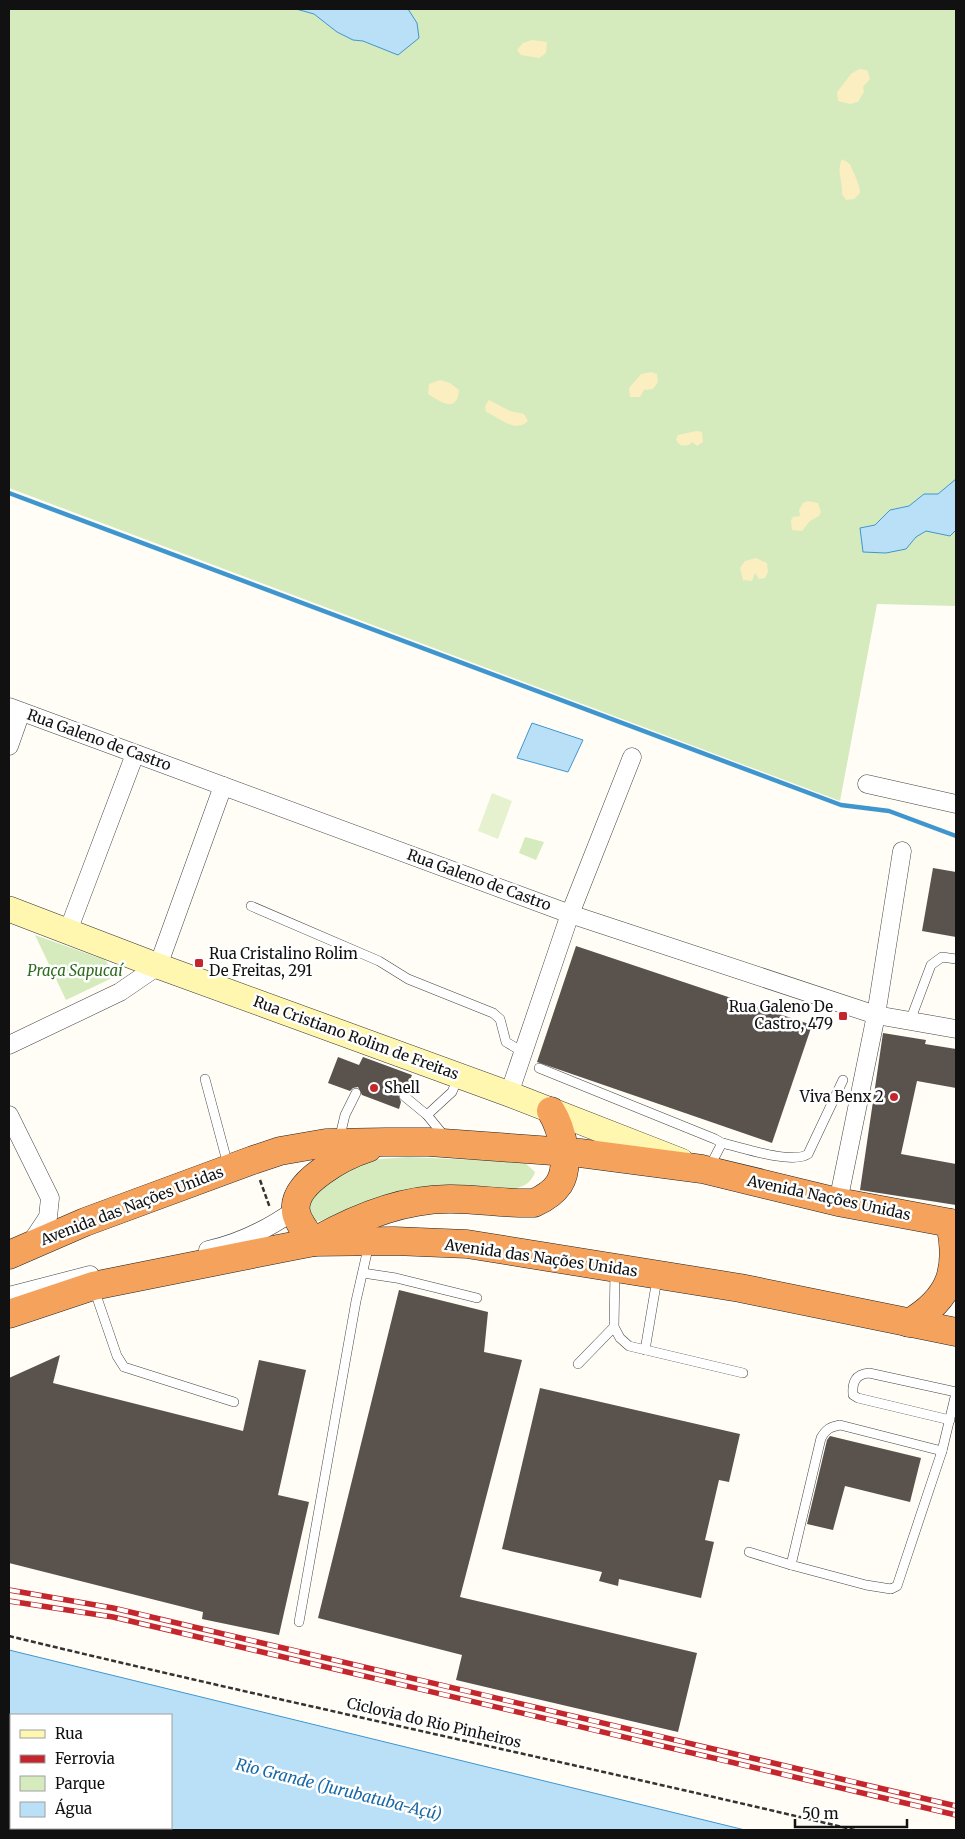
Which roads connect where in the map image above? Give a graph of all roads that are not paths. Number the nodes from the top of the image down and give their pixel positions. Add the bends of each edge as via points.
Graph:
1 (15, 710) edge
2 (9, 746) edge
3 (135, 754) junction
4 (632, 757) dead end
5 (867, 784) dead end
6 (223, 786) junction
7 (956, 804) edge
8 (902, 851) dead end
9 (251, 906) dead end
10 (9, 908) edge
11 (570, 914) junction
12 (68, 931) junction
13 (956, 959) edge
14 (158, 966) junction
15 (876, 1015) junction
16 (910, 1021) junction
17 (956, 1029) edge
18 (9, 1045) edge
19 (523, 1052) junction
20 (538, 1068) dead end
21 (459, 1076) junction
22 (205, 1079) dead end
23 (843, 1080) dead end
24 (356, 1093) dead end
25 (509, 1094) junction
26 (404, 1096) dead end
27 (551, 1111) junction
28 (9, 1115) edge
29 (427, 1115) junction
30 (386, 1142) junction
31 (722, 1142) junction
32 (338, 1143) junction
33 (449, 1144) junction
34 (564, 1152) junction
35 (241, 1164) junction
36 (705, 1170) junction
37 (838, 1202) junction
38 (287, 1216) junction
39 (953, 1223) edge
40 (370, 1241) junction
41 (314, 1242) junction
42 (19, 1251) edge
43 (616, 1268) junction
44 (363, 1273) junction
45 (658, 1275) junction
46 (93, 1286) junction
47 (9, 1296) edge
48 (477, 1298) dead end
49 (25, 1313) edge
50 (909, 1323) junction
51 (614, 1327) junction
52 (956, 1332) edge
53 (645, 1350) junction
54 (578, 1364) dead end
55 (743, 1373) dead end
56 (956, 1393) edge
57 (234, 1402) dead end
58 (955, 1404) edge
59 (950, 1420) junction
60 (942, 1451) junction
61 (749, 1552) dead end
62 (791, 1566) junction
63 (299, 1622) dead end

1 - 2 street
1 - 3 street, Rua Galeno de Castro
3 - 6 street, Rua Galeno de Castro
3 - 12 street
4 - 11 street
5 - 7 street
6 - 11 street, Rua Galeno de Castro
6 - 14 street
8 - 15 street
9 - 19 lane via 379,961 408,979 492,1013 500,1019 506,1042
10 - 12 street, Rua Cristiano Rolim de Freitas
11 - 15 street, Rua Galeno de Castro
11 - 19 street
12 - 14 street, Rua Cristiano Rolim de Freitas
13 - 16 lane via 942,957 931,965
14 - 18 street via 120,992
14 - 21 street, Rua Cristiano Rolim de Freitas via 375,1049
15 - 16 street, Rua Galeno de Castro
15 - 37 street
16 - 17 street, Rua Galeno de Castro
19 - 25 street
20 - 31 lane
21 - 25 street, Rua Cristiano Rolim de Freitas
21 - 29 lane via 452,1092
22 - 35 lane
23 - 31 lane via 808,1154 803,1157 782,1156
24 - 32 lane
25 - 27 street, Rua Cristiano Rolim de Freitas
26 - 29 lane
27 - 34 highway via 558,1124
27 - 36 street, Rua Cristiano Rolim de Freitas
28 - 42 street via 50,1198 48,1217
29 - 33 lane
30 - 32 highway, Avenida das Nações Unidas
30 - 33 highway, Avenida das Nações Unidas
30 - 38 highway via 354,1152 330,1165 311,1181
31 - 36 lane
32 - 35 highway, Avenida das Nações Unidas via 280,1151
33 - 34 highway, Avenida das Nações Unidas
34 - 36 highway, Avenida das Nações Unidas
34 - 41 highway via 563,1175 559,1184 534,1203 425,1200 351,1221
35 - 42 highway, Avenida das Nações Unidas via 85,1222
36 - 37 highway, Avenida Nações Unidas
37 - 39 highway, Avenida Nações Unidas
38 - 41 highway via 300,1224
38 - 47 street via 240,1242 74,1278
39 - 50 highway via 954,1260 949,1286 928,1312
40 - 41 highway, Avenida das Nações Unidas
40 - 43 highway, Avenida das Nações Unidas via 467,1244
40 - 44 lane
41 - 46 highway, Avenida das Nações Unidas
43 - 45 highway, Avenida das Nações Unidas
43 - 51 lane
44 - 48 lane
44 - 63 lane
45 - 50 highway, Avenida das Nações Unidas via 740,1288
45 - 53 lane
46 - 49 highway, Avenida das Nações Unidas
46 - 57 lane via 117,1356 124,1366
50 - 52 highway, Avenida das Nações Unidas
51 - 53 lane via 629,1346
51 - 54 lane
53 - 55 lane
56 - 58 lane
56 - 59 lane via 868,1373 856,1377 852,1388 853,1395 858,1398
58 - 59 lane
59 - 60 lane
60 - 62 lane via 897,1586 884,1589
60 - 62 lane via 840,1426 832,1426 825,1431
61 - 62 lane

